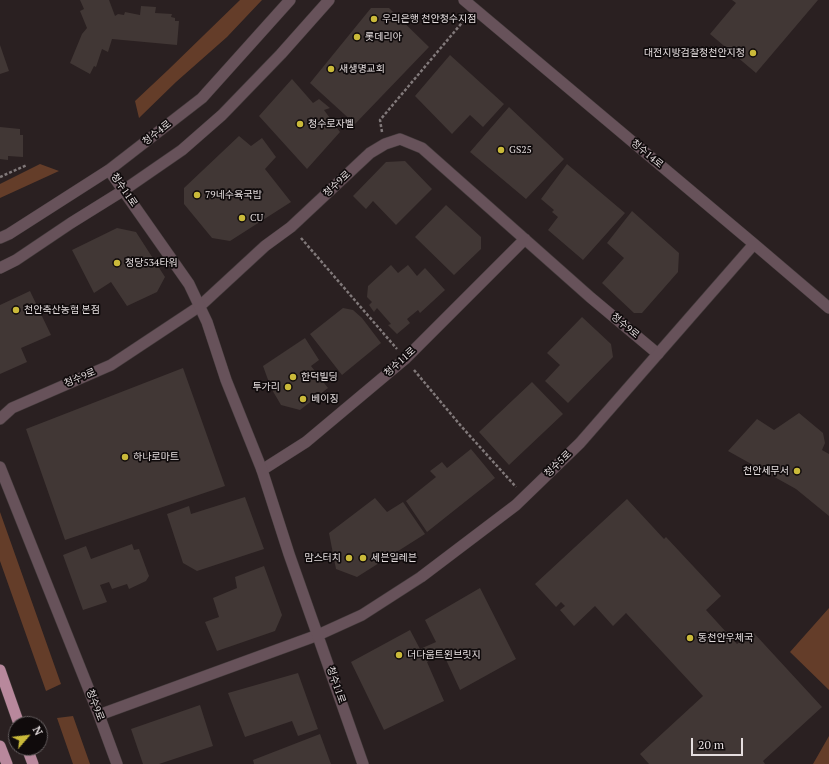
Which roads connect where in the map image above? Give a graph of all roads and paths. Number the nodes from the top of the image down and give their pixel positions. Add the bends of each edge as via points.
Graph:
1 (290, 0) edge
2 (329, 0) edge
3 (336, 0) edge
4 (464, 0) edge
5 (474, 9) junction
6 (283, 50) junction
7 (385, 144) junction
8 (27, 164) dead end
9 (109, 170) junction
10 (0, 177) edge
11 (124, 190) junction
12 (0, 238) edge
13 (525, 238) junction
14 (754, 244) junction
15 (0, 268) edge
16 (200, 306) junction
17 (829, 308) edge
18 (658, 354) junction
19 (0, 419) edge
20 (0, 467) edge
21 (262, 470) junction
22 (318, 635) junction
23 (0, 670) edge
24 (99, 714) junction
25 (16, 716) edge
26 (0, 746) edge
27 (7, 764) edge
28 (117, 764) edge
29 (363, 764) edge

1 - 9 street, 청수4로 via 202,98
2 - 6 street
3 - 6 street
4 - 5 street, 청수14로
5 - 7 path via 380,120
5 - 14 street, 청수14로
6 - 11 street via 222,114 188,145
7 - 13 street, 청수9로 via 400,139 422,148
7 - 16 street, 청수9로 via 370,153 291,227 265,246
8 - 10 path
9 - 11 street, 청수11로
9 - 12 street, 청수4로
11 - 15 street
11 - 16 street, 청수11로 via 189,284
13 - 18 street, 청수9로
13 - 21 street, 청수11로 via 405,359 306,442
14 - 17 street, 청수14로
14 - 18 street, 청수5로
16 - 19 street, 청수9로 via 111,365 12,408
16 - 21 street, 청수11로
18 - 22 street, 청수5로 via 580,443 516,505 421,577 362,615
20 - 24 street, 청수9로
21 - 22 street, 청수11로 via 288,554
22 - 24 street, 청수5로
22 - 29 street, 청수11로
23 - 25 highway
24 - 28 street, 청수9로
26 - 27 highway

